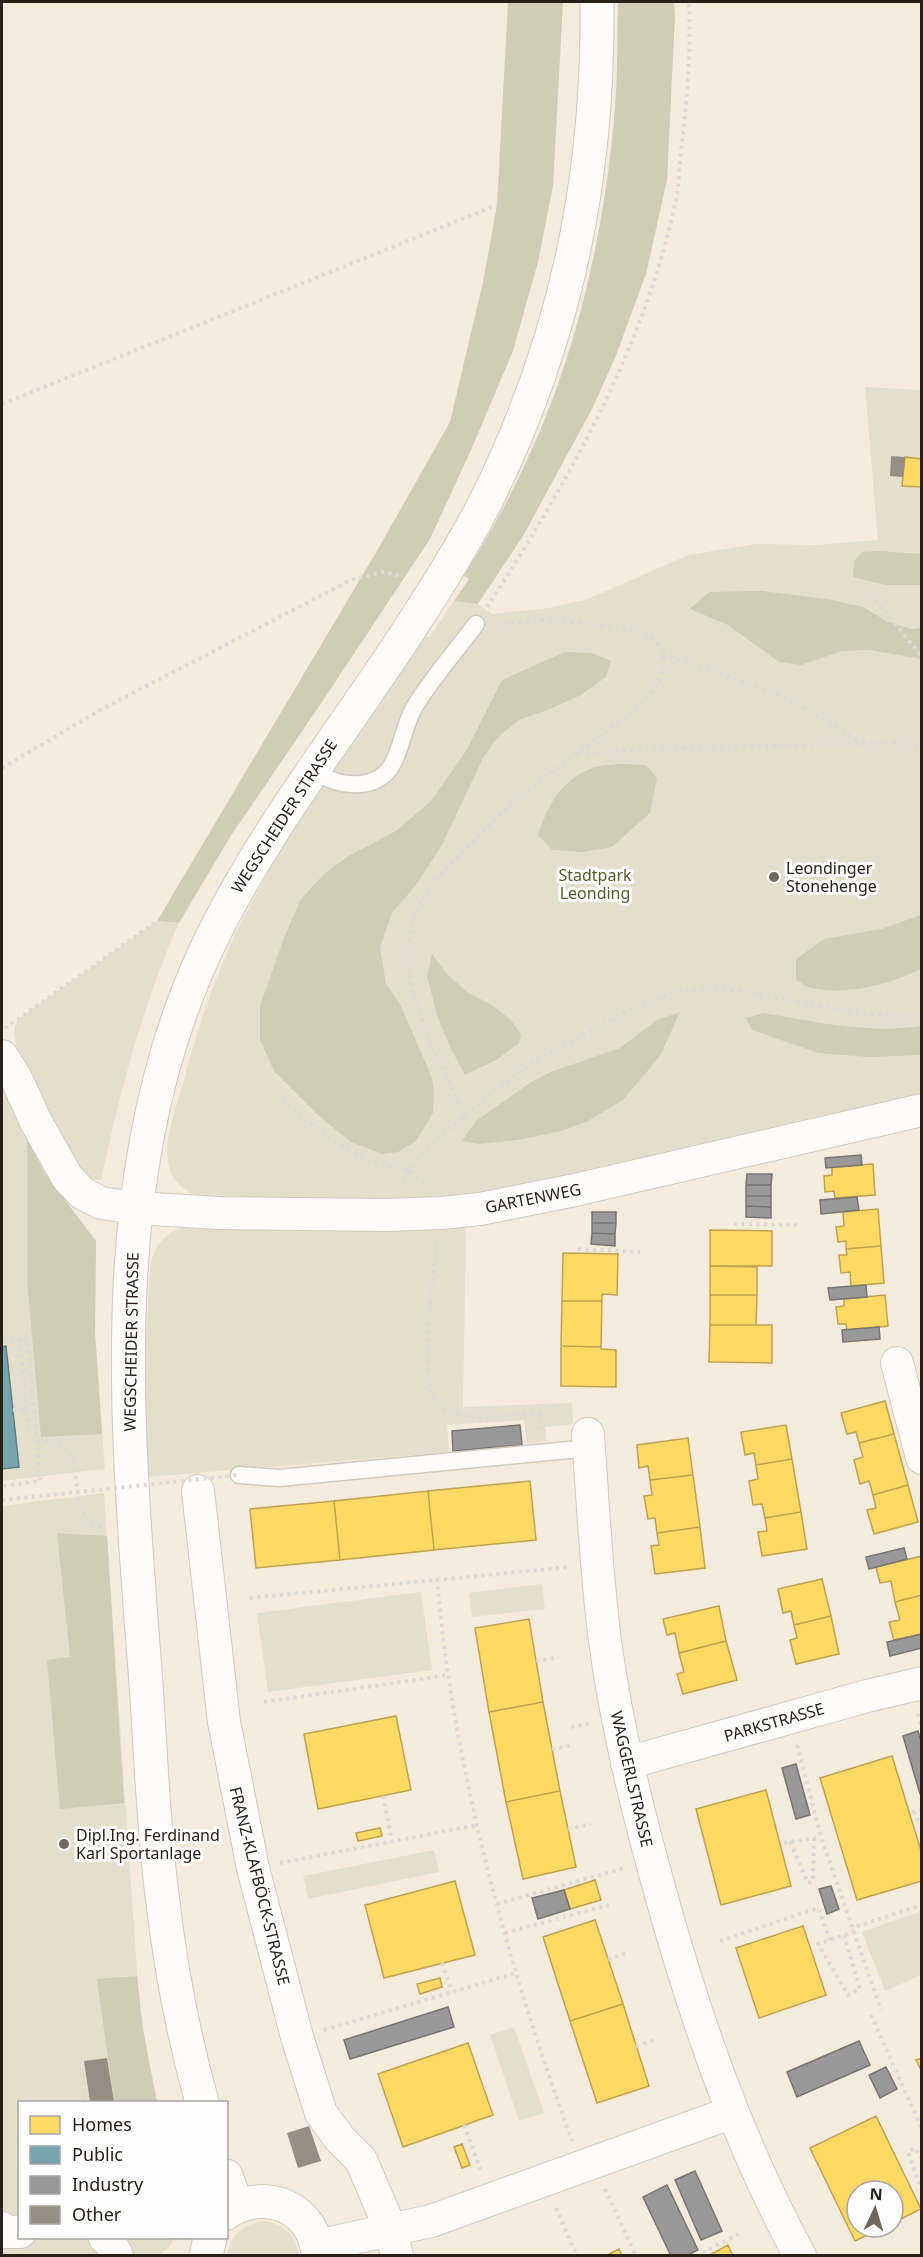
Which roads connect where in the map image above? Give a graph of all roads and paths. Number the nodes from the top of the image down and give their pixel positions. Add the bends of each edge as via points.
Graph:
1 (597, 2) edge
2 (689, 2) edge
3 (496, 205) dead end
4 (2, 404) edge
5 (401, 576) dead end
6 (871, 594) dead end
7 (476, 624) junction
8 (663, 654) junction
9 (921, 657) edge
10 (863, 744) junction
11 (921, 746) edge
12 (577, 755) junction
13 (2, 768) edge
14 (313, 770) junction
15 (157, 921) dead end
16 (921, 1015) edge
17 (17, 1020) dead end
18 (2, 1056) edge
19 (283, 1098) dead end
20 (921, 1110) edge
21 (464, 1118) junction
22 (409, 1172) junction
23 (137, 1208) junction
24 (387, 1215) junction
25 (734, 1224) dead end
26 (798, 1225) dead end
27 (438, 1233) dead end
28 (578, 1249) dead end
29 (640, 1252) dead end
30 (20, 1340) junction
31 (2, 1342) edge
32 (897, 1363) dead end
33 (26, 1409) junction
34 (13, 1410) dead end
35 (36, 1426) junction
36 (37, 1441) junction
37 (588, 1441) joint
38 (542, 1453) junction
39 (921, 1458) edge
40 (239, 1475) joint
41 (2, 1486) edge
42 (198, 1491) dead end
43 (2, 1500) edge
44 (112, 1528) dead end
45 (550, 1568) dead end
46 (436, 1579) junction
47 (250, 1598) dead end
48 (560, 1657) dead end
49 (536, 1661) dead end
50 (448, 1675) junction
51 (921, 1683) edge
52 (264, 1702) dead end
53 (789, 1718) junction
54 (574, 1745) dead end
55 (552, 1749) dead end
56 (627, 1763) junction
57 (383, 1796) dead end
58 (921, 1810) edge
59 (591, 1824) dead end
60 (477, 1825) junction
61 (921, 1827) edge
62 (568, 1829) dead end
63 (821, 1837) junction
64 (814, 1838) junction
65 (392, 1841) junction
66 (790, 1842) junction
67 (784, 1843) dead end
68 (253, 1868) junction
69 (604, 1873) dead end
70 (497, 1904) junction
71 (612, 1904) dead end
72 (921, 1905) edge
73 (853, 1932) junction
74 (505, 1933) junction
75 (844, 1935) junction
76 (830, 1940) junction
77 (720, 1941) dead end
78 (627, 1953) dead end
79 (608, 1959) dead end
80 (442, 1963) dead end
81 (516, 1973) junction
82 (452, 1992) junction
83 (881, 2010) dead end
84 (871, 2014) dead end
85 (297, 2037) junction
86 (654, 2040) dead end
87 (636, 2046) dead end
88 (80, 2060) dead end
89 (86, 2101) edge
90 (201, 2101) edge
91 (733, 2112) junction
92 (464, 2125) dead end
93 (921, 2129) edge
94 (921, 2159) edge
95 (582, 2167) junction
96 (482, 2172) dead end
97 (228, 2187) edge
98 (605, 2188) dead end
99 (921, 2191) edge
100 (555, 2207) dead end
101 (232, 2210) edge
102 (2, 2228) edge
103 (18, 2232) edge
104 (739, 2234) dead end
105 (107, 2239) edge
106 (210, 2239) edge
107 (394, 2243) edge
108 (318, 2251) edge
109 (117, 2256) edge
110 (206, 2256) edge
111 (577, 2256) edge
112 (636, 2256) edge
113 (696, 2256) edge
114 (800, 2256) edge

1 - 14 street, WEGSCHEIDER STRASSE via 595,107 581,218 546,359 487,500 465,541
2 - 7 path via 689,61 676,204 653,283 632,341 573,462 530,541
3 - 4 path
5 - 13 path via 383,572 351,580 104,708
6 - 9 path
7 - 8 path via 549,620 634,630 654,639
7 - 14 lane via 414,708 390,770 374,783 349,785
8 - 10 path via 780,694
8 - 12 path via 662,675 652,692
10 - 11 path
10 - 12 path via 640,748
12 - 21 path via 523,794 485,829 428,889 415,916 409,940 410,985
14 - 23 street, WEGSCHEIDER STRASSE via 233,894 203,956 159,1083
15 - 17 path
16 - 21 path via 851,1012 743,991 707,988 675,992 634,1007 535,1061
18 - 23 street, GARTENWEG via 67,1177 82,1193 101,1203
19 - 22 path via 335,1142 369,1161
20 - 24 street, GARTENWEG via 563,1193 441,1214
21 - 22 path via 431,1145
22 - 24 path via 394,1194
23 - 24 street, GARTENWEG
23 - 90 street, WEGSCHEIDER STRASSE via 128,1336 130,1444 143,1648 161,1890 182,2026
25 - 26 path
27 - 38 path via 428,1330 430,1383 436,1406 460,1415 539,1413
28 - 29 path
30 - 31 path
30 - 33 path
30 - 35 path via 28,1340
32 - 39 street
33 - 34 path
33 - 35 path via 27,1427
35 - 36 path
36 - 41 path via 40,1481
36 - 44 path via 60,1443 74,1462 81,1510 91,1525
37 - 38 lane
37 - 56 street, WAGGERLSTRASSE via 605,1642
38 - 40 lane via 279,1478
40 - 43 path, bridge
42 - 68 street, FRANZ-KLAFBÖCK-STRASSE via 224,1722
45 - 46 path
46 - 47 path
46 - 50 path
48 - 49 path
50 - 52 path
50 - 60 path
51 - 53 street, PARKSTRASSE
53 - 56 street, PARKSTRASSE
53 - 63 path
54 - 55 path
56 - 91 street, WAGGERLSTRASSE via 637,1812 683,1971
57 - 65 path
58 - 61 path via 914,1812
59 - 62 path
60 - 65 path
60 - 70 path
63 - 64 path
63 - 73 path
64 - 66 path
64 - 66 path via 813,1881 808,1883
65 - 68 path
66 - 67 path
68 - 85 street, FRANZ-KLAFBÖCK-STRASSE
69 - 70 path
70 - 74 path
71 - 74 path
72 - 73 path via 858,1926
73 - 75 path
73 - 83 path
74 - 81 path
75 - 76 path
75 - 76 path via 860,1989 849,1995 818,1944
76 - 77 path via 818,1908
78 - 79 path
80 - 82 path
81 - 82 path
81 - 95 path
82 - 85 path
84 - 93 path
85 - 107 street, FRANZ-KLAFBÖCK-STRASSE via 321,2113 361,2160
86 - 87 path
88 - 89 path
91 - 95 street
91 - 114 street, WAGGERLSTRASSE
92 - 96 path
94 - 99 path via 915,2148 908,2152
95 - 107 street via 431,2222
97 - 101 street
98 - 112 path
100 - 111 path
101 - 108 street via 254,2201 271,2201 290,2208 312,2231
102 - 103 street via 2,2232
104 - 113 path
105 - 109 street
106 - 110 street
107 - 108 street

